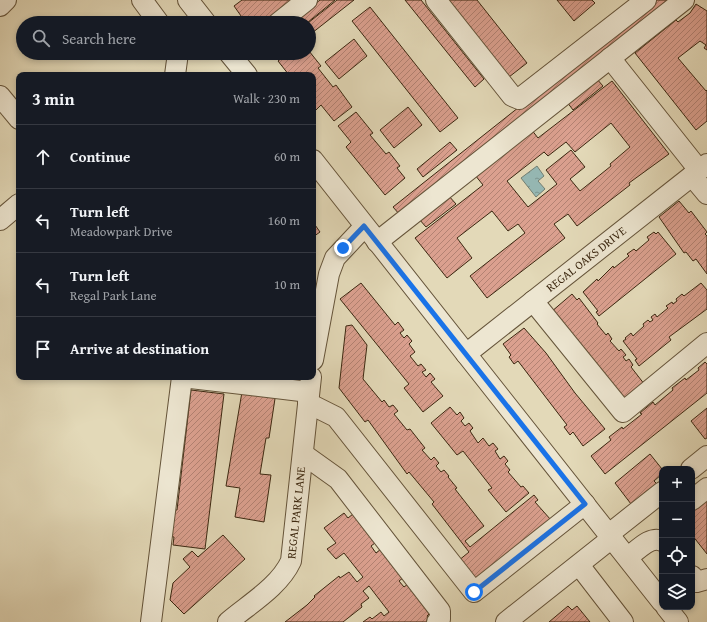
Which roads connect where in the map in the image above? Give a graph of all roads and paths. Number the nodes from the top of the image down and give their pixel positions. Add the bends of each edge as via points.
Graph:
1 (6, 0) edge
2 (142, 0) edge
3 (188, 0) edge
4 (307, 0) edge
5 (436, 0) edge
6 (646, 0) edge
7 (684, 0) edge
8 (0, 6) edge
9 (154, 16) edge
10 (201, 16) edge
11 (287, 16) edge
12 (610, 58) junction
13 (177, 60) edge
14 (237, 60) edge
15 (175, 72) edge
16 (244, 72) edge
17 (0, 96) edge
18 (16, 115) edge
19 (316, 164) edge
20 (700, 170) edge
21 (707, 194) edge
22 (16, 207) edge
23 (0, 220) edge
24 (364, 226) junction
25 (377, 242) junction
26 (533, 301) junction
27 (316, 345) edge
28 (706, 346) edge
29 (466, 354) junction
30 (182, 380) edge
31 (209, 380) edge
32 (309, 391) edge
33 (302, 454) junction
34 (707, 456) edge
35 (695, 466) edge
36 (707, 488) edge
37 (659, 495) edge
38 (695, 498) edge
39 (585, 504) junction
40 (611, 536) junction
41 (658, 537) edge
42 (628, 557) junction
43 (579, 565) junction
44 (707, 579) edge
45 (695, 580) edge
46 (659, 598) edge
47 (668, 610) edge
48 (151, 622) edge
49 (228, 622) edge
50 (437, 622) edge
51 (506, 622) edge
52 (623, 622) edge
53 (678, 622) edge

1 - 8 street
2 - 9 street
3 - 10 street
4 - 11 street
5 - 6 street via 512,96 519,99
7 - 12 street
12 - 20 street
12 - 25 street
13 - 15 street
14 - 16 street
17 - 18 street
19 - 24 street
20 - 21 street
20 - 26 street, REGAL OAKS DRIVE
22 - 23 street
24 - 25 street
24 - 27 street via 335,258
25 - 29 street
26 - 28 street via 623,412
26 - 29 street, REGAL OAKS DRIVE
29 - 39 street
30 - 48 street
31 - 32 street
32 - 33 street, REGAL PARK LANE
32 - 39 street via 336,417 474,592
33 - 49 street, REGAL PARK LANE via 291,561 277,581
33 - 50 street via 338,479 440,611 440,619
34 - 35 street
36 - 38 street
37 - 40 street
39 - 40 street
40 - 42 street
40 - 43 street
41 - 42 street
42 - 46 street
43 - 51 street
43 - 52 street
44 - 45 street via 697,582
47 - 53 street

